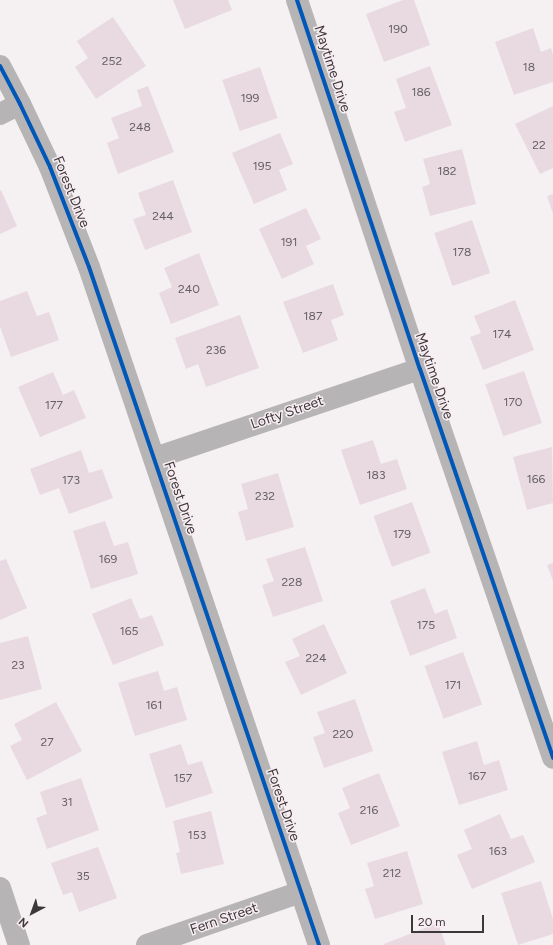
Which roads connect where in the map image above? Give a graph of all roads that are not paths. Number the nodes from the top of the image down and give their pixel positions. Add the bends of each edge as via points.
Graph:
1 (297, 0) edge
2 (0, 66) edge
3 (20, 104) junction
4 (0, 114) edge
5 (420, 369) junction
6 (155, 458) junction
7 (548, 725) edge
8 (553, 758) edge
9 (0, 888) edge
10 (301, 892) junction
11 (20, 945) edge
12 (147, 945) edge
13 (319, 945) edge

1 - 5 street, Maytime Drive
2 - 3 street, Forest Drive
3 - 4 street
3 - 6 street, Forest Drive via 50,167 89,266
5 - 6 street, Lofty Street
5 - 7 street, Maytime Drive
6 - 10 street, Forest Drive
7 - 8 street, Maytime Drive
9 - 11 street
10 - 12 street, Fern Street
10 - 13 street, Forest Drive

